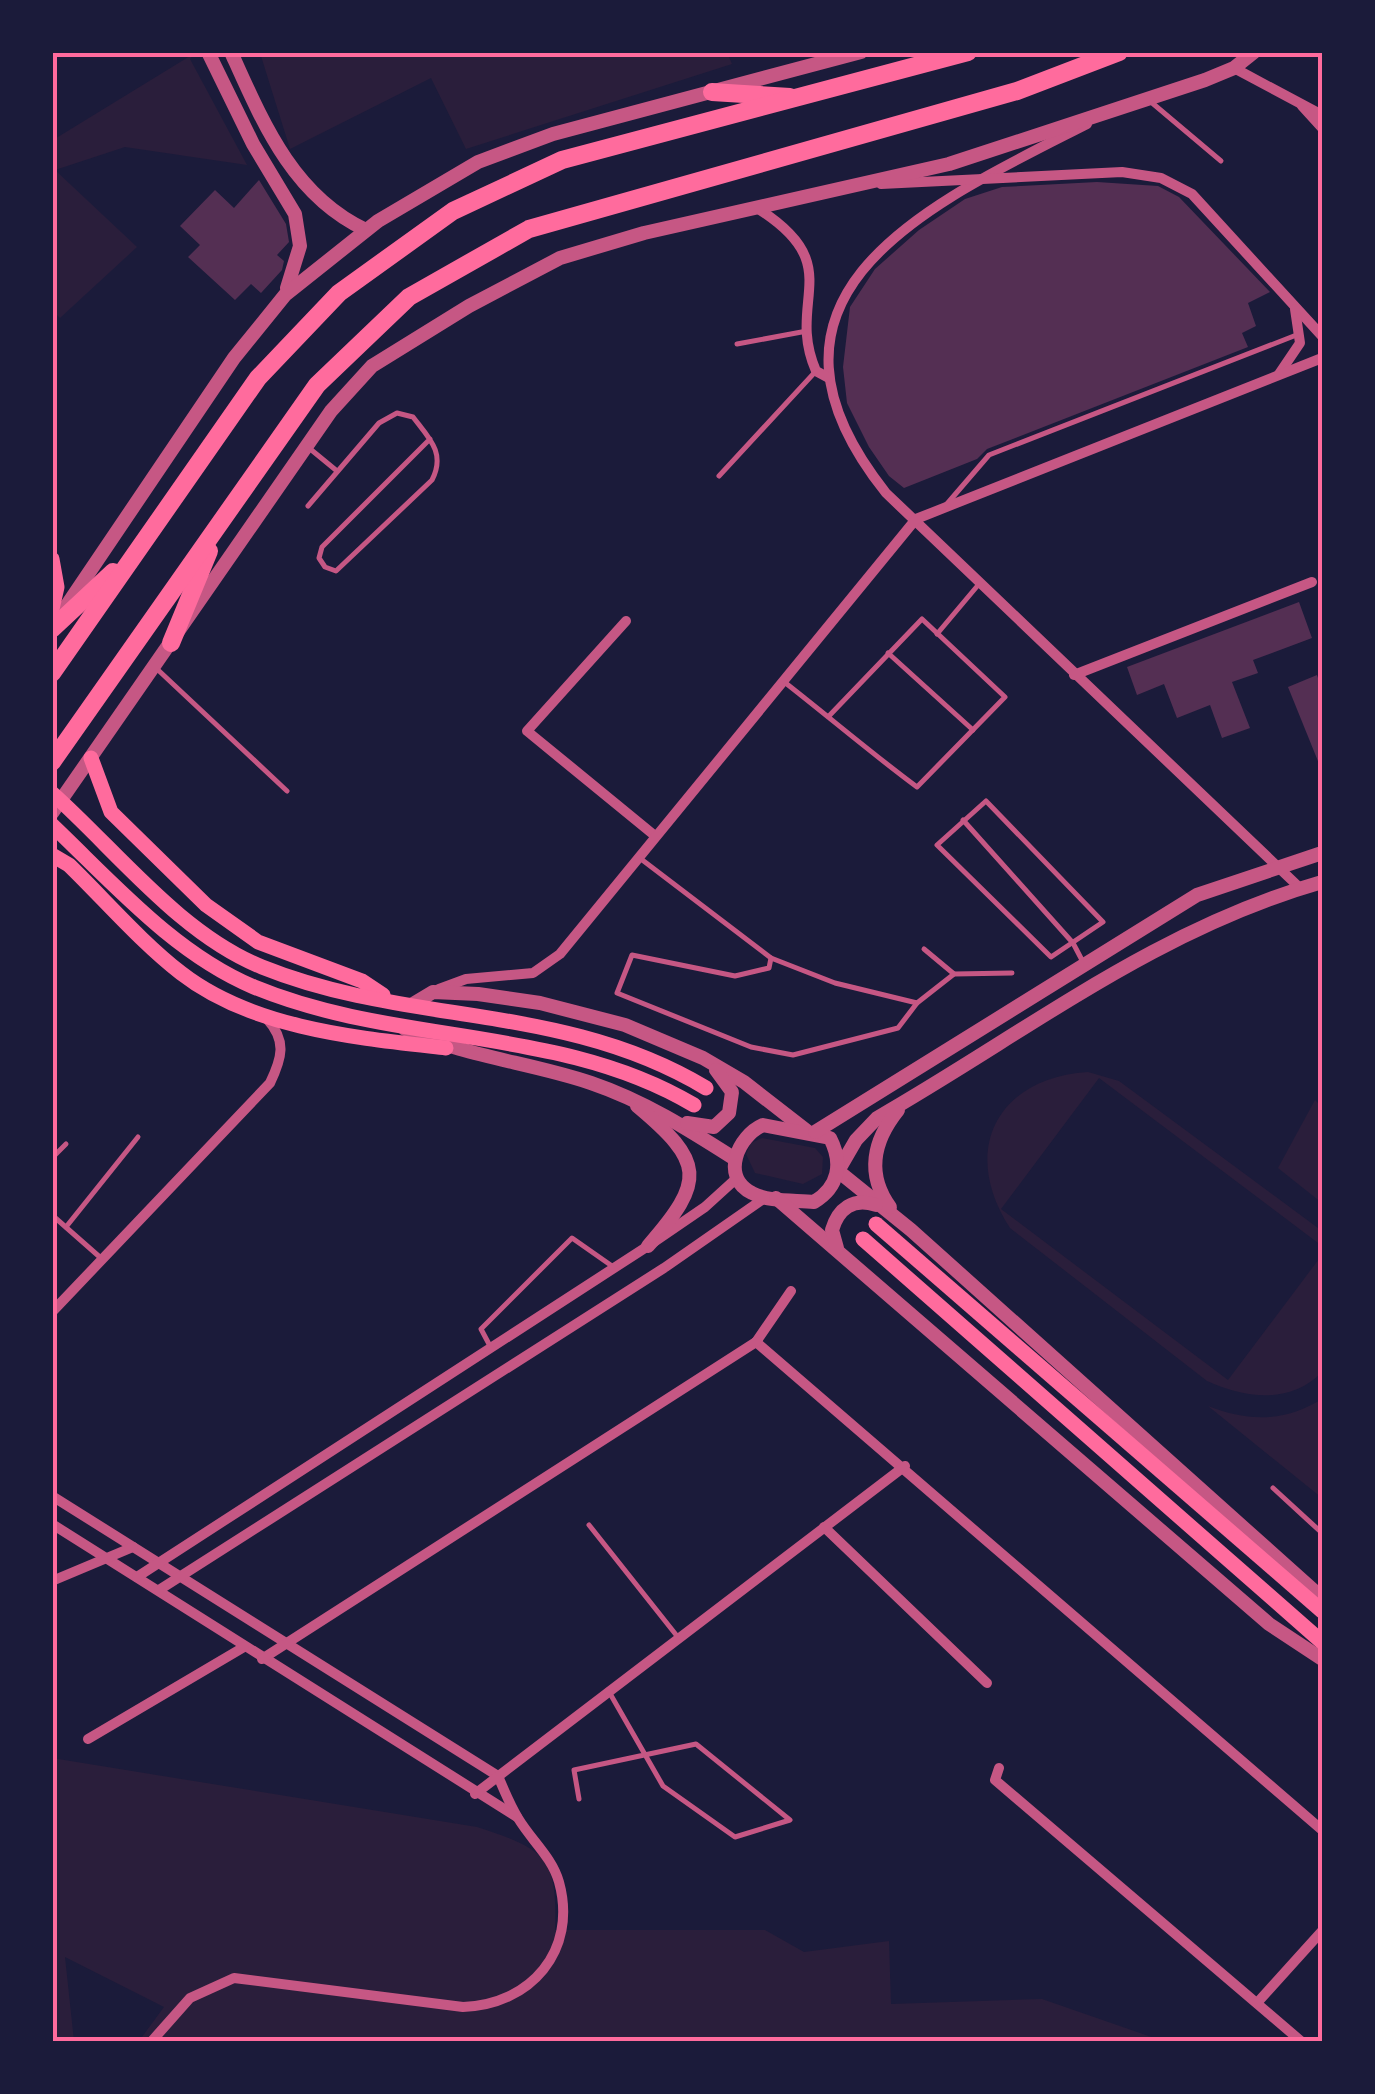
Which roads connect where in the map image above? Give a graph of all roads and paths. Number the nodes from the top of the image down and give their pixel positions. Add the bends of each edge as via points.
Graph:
1 (208, 52) edge
2 (861, 52) edge
3 (968, 52) edge
4 (1119, 52) edge
5 (1254, 52) edge
6 (834, 56) edge
7 (234, 59) edge
8 (1234, 68) junction
9 (218, 75) junction
10 (712, 92) junction
11 (1291, 94) junction
12 (806, 98) junction
13 (1148, 100) junction
14 (1105, 114) junction
15 (1322, 114) edge
16 (1322, 128) edge
17 (1221, 162) dead end
18 (986, 176) junction
19 (874, 184) junction
20 (760, 210) junction
21 (366, 230) junction
22 (285, 295) junction
23 (1293, 303) junction
24 (807, 331) junction
25 (1301, 332) junction
26 (1322, 336) edge
27 (737, 344) dead end
28 (1322, 358) edge
29 (816, 371) junction
30 (1276, 376) junction
31 (829, 378) junction
32 (430, 439) junction
33 (306, 446) junction
34 (337, 471) junction
35 (719, 476) dead end
36 (238, 493) junction
37 (308, 506) dead end
38 (945, 507) junction
39 (916, 518) junction
40 (142, 544) junction
41 (52, 558) edge
42 (1312, 582) dead end
43 (979, 584) junction
44 (52, 609) edge
45 (626, 621) dead end
46 (52, 628) edge
47 (937, 634) junction
48 (171, 644) junction
49 (888, 653) junction
50 (155, 667) junction
51 (52, 672) edge
52 (1074, 674) junction
53 (783, 681) junction
54 (828, 717) junction
55 (972, 730) junction
56 (91, 758) junction
57 (52, 762) edge
58 (288, 791) dead end
59 (52, 793) edge
60 (107, 806) junction
61 (52, 812) edge
62 (963, 820) junction
63 (52, 825) edge
64 (654, 835) junction
65 (1322, 853) edge
66 (56, 857) edge
67 (637, 857) junction
68 (1275, 866) junction
69 (1322, 882) edge
70 (1300, 888) junction
71 (1072, 942) junction
72 (924, 949) dead end
73 (771, 958) junction
74 (1083, 962) junction
75 (954, 974) junction
76 (1012, 974) dead end
77 (433, 992) junction
78 (391, 1000) junction
79 (918, 1002) junction
80 (413, 1004) junction
81 (253, 1010) junction
82 (396, 1025) junction
83 (446, 1048) junction
84 (703, 1058) junction
85 (706, 1088) dead end
86 (625, 1096) junction
87 (903, 1104) junction
88 (694, 1105) dead end
89 (664, 1113) junction
90 (811, 1131) junction
91 (138, 1137) dead end
92 (66, 1144) dead end
93 (52, 1158) edge
94 (735, 1159) junction
95 (838, 1171) junction
96 (738, 1176) junction
97 (771, 1198) junction
98 (52, 1214) edge
99 (883, 1219) junction
100 (66, 1227) junction
101 (911, 1230) junction
102 (862, 1239) dead end
103 (648, 1246) junction
104 (838, 1248) junction
105 (102, 1260) junction
106 (614, 1268) junction
107 (791, 1291) dead end
108 (52, 1312) edge
109 (756, 1342) junction
110 (490, 1346) junction
111 (905, 1466) junction
112 (1273, 1488) dead end
113 (52, 1496) edge
114 (52, 1524) edge
115 (589, 1526) dead end
116 (824, 1527) junction
117 (1322, 1533) edge
118 (133, 1546) junction
119 (106, 1559) junction
120 (160, 1562) junction
121 (181, 1576) junction
122 (137, 1577) junction
123 (52, 1581) edge
124 (159, 1590) junction
125 (1322, 1598) edge
126 (1322, 1611) edge
127 (677, 1636) junction
128 (1322, 1642) edge
129 (286, 1644) junction
130 (244, 1648) junction
131 (262, 1659) junction
132 (1322, 1659) edge
133 (987, 1682) dead end
134 (608, 1690) junction
135 (88, 1739) dead end
136 (645, 1754) junction
137 (999, 1768) dead end
138 (498, 1776) junction
139 (476, 1794) junction
140 (580, 1799) dead end
141 (517, 1817) junction
142 (1322, 1830) edge
143 (1322, 1931) edge
144 (1257, 2003) junction
145 (151, 2042) edge
146 (1302, 2042) edge

1 - 9 street
2 - 6 street
3 - 12 main road
4 - 36 main road via 1017,90 529,230 409,297 318,384
5 - 8 street
6 - 10 street
7 - 9 street
7 - 21 street via 275,142 317,201
8 - 11 street
8 - 13 street
9 - 22 street via 295,214 300,246
10 - 12 main road
10 - 21 street via 552,134 478,162
11 - 15 street
11 - 16 street
12 - 40 main road via 562,160 452,211 338,293 258,378
13 - 14 street
13 - 17 lane
14 - 18 street
14 - 19 street
18 - 19 street
18 - 23 street via 1122,172 1162,178 1192,194
18 - 31 street via 926,211 869,258 840,312
19 - 20 street
20 - 24 street via 803,247 812,275
20 - 33 street via 644,232 560,258 372,366
21 - 22 street
22 - 46 street via 234,358
23 - 25 street
23 - 26 street
24 - 27 lane
24 - 29 street
25 - 30 street via 1292,360
25 - 38 lane via 989,455
28 - 30 street
29 - 31 street
29 - 35 lane
30 - 38 street
31 - 39 street via 838,421 860,460
32 - 32 lane via 439,466 432,480 347,566 324,567 322,547
32 - 34 lane via 413,417 397,413 379,423
33 - 34 lane
33 - 48 street
34 - 37 lane
36 - 48 main road
36 - 57 main road
38 - 39 street
39 - 43 street
39 - 53 street
40 - 46 main road
40 - 51 main road
41 - 44 main road via 58,587
42 - 52 street
43 - 47 lane
43 - 52 street
45 - 64 street via 527,731
47 - 49 lane via 922,619
47 - 55 lane via 1005,696
48 - 50 street
49 - 54 lane
49 - 55 lane
50 - 56 street
50 - 58 lane
52 - 68 street
53 - 54 lane
53 - 64 street
54 - 55 lane via 917,787
56 - 60 main road
56 - 61 street
59 - 78 main road via 220,943 261,966
60 - 66 main road via 84,819
60 - 78 main road via 232,925
62 - 71 lane
62 - 71 lane via 936,845 1050,956
62 - 71 lane via 986,801 1104,922
63 - 82 main road via 201,958 256,988
64 - 67 street
65 - 68 street
66 - 81 main road via 179,972
67 - 73 lane
67 - 77 street via 560,954 532,974 466,979
68 - 70 street
68 - 74 street via 1197,895
69 - 70 street
70 - 87 street via 1254,901 1125,965
71 - 74 lane
72 - 75 lane
73 - 79 lane
73 - 79 lane via 769,968 736,976 632,955 618,993 751,1048 793,1055 898,1028
74 - 90 street
75 - 76 lane
75 - 79 lane
77 - 80 street
77 - 84 street via 579,1012
78 - 80 main road
80 - 85 main road via 569,1031 650,1057
81 - 83 main road via 350,1036
81 - 105 street via 282,1043 270,1083
82 - 83 street
82 - 88 main road via 556,1051 622,1069
83 - 86 street
84 - 89 street via 728,1083 730,1113 707,1128
84 - 90 street
86 - 89 street
86 - 103 street via 673,1136 691,1166 684,1203
87 - 95 street via 864,1129
87 - 101 street via 885,1126 874,1169 879,1191
89 - 94 street
90 - 94 street via 763,1125 740,1142
90 - 95 street via 830,1138
91 - 100 lane
92 - 93 lane
94 - 96 street
95 - 97 street via 814,1202
95 - 99 street
96 - 97 street via 753,1194
96 - 103 street
97 - 104 street
97 - 121 street
98 - 100 lane
99 - 101 street
99 - 104 street via 867,1202 843,1208 832,1230
99 - 126 main road
100 - 105 lane
101 - 125 street
102 - 128 main road
103 - 106 street
104 - 132 street via 1269,1624
105 - 108 street
106 - 110 street
106 - 110 lane via 572,1238 481,1329
107 - 109 street
109 - 111 street
109 - 129 street
110 - 120 street
111 - 116 street
111 - 142 street
112 - 117 lane
113 - 118 street
114 - 119 street
115 - 127 lane
116 - 127 street
116 - 133 street
118 - 119 street
118 - 120 street
119 - 122 street
119 - 123 street
120 - 121 street
120 - 122 street
121 - 124 street
121 - 129 street
122 - 124 street
124 - 130 street
127 - 134 street
129 - 131 street
129 - 138 street
130 - 131 street
130 - 135 street
131 - 139 street
134 - 136 lane
134 - 138 street
136 - 136 lane via 663,1786 735,1837 790,1820 696,1744
136 - 140 lane via 574,1770
137 - 144 street via 995,1780
138 - 139 street
138 - 141 street
139 - 141 street
141 - 145 street via 547,1856 563,1904 552,1959 517,1995 463,2007 234,1978 190,1998
143 - 144 street
144 - 146 street

